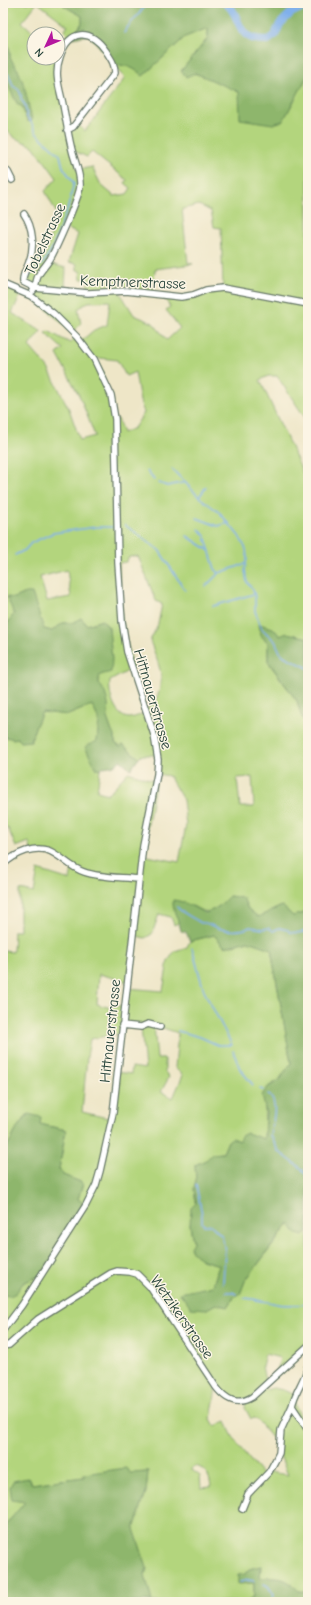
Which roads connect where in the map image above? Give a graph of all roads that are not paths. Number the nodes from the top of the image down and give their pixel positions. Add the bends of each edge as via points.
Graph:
1 (68, 130) junction
2 (3, 167) edge
3 (12, 180) dead end
4 (24, 214) dead end
5 (3, 284) edge
6 (35, 288) junction
7 (31, 296) junction
8 (308, 304) edge
9 (3, 865) edge
10 (139, 879) junction
11 (122, 1025) junction
12 (160, 1027) dead end
13 (3, 1330) edge
14 (3, 1346) edge
15 (308, 1346) edge
16 (308, 1365) edge
17 (308, 1375) edge
18 (292, 1406) junction
19 (308, 1430) edge
20 (242, 1509) dead end

1 - 1 street, Tobelstrasse via 115,73 115,65 104,49 89,35 72,38 56,68 56,80
1 - 6 street, Tobelstrasse via 79,179 79,191 50,259 38,273
2 - 3 street
4 - 6 street via 33,237 31,257 23,275 23,282
5 - 7 street, Hittnauerstrasse
6 - 7 street
6 - 8 street, Kemptnerstrasse via 88,293 126,291 181,297 223,288
7 - 10 street, Hittnauerstrasse via 54,314 87,348 108,386 114,407 122,626 127,652 154,735 158,760
9 - 10 street via 19,854 47,849 85,872
10 - 11 street, Hittnauerstrasse
11 - 12 street via 141,1027 148,1024
11 - 13 street, Hittnauerstrasse via 112,1119 100,1171 91,1195 16,1314
14 - 15 street, Wetzikerstrasse via 9,1345 38,1319 97,1281 111,1273 124,1271 137,1274 150,1287 216,1387 230,1400 242,1402 252,1397
16 - 17 street
17 - 18 street via 303,1378
18 - 19 street
18 - 20 street via 281,1430 279,1453 269,1472 248,1494

